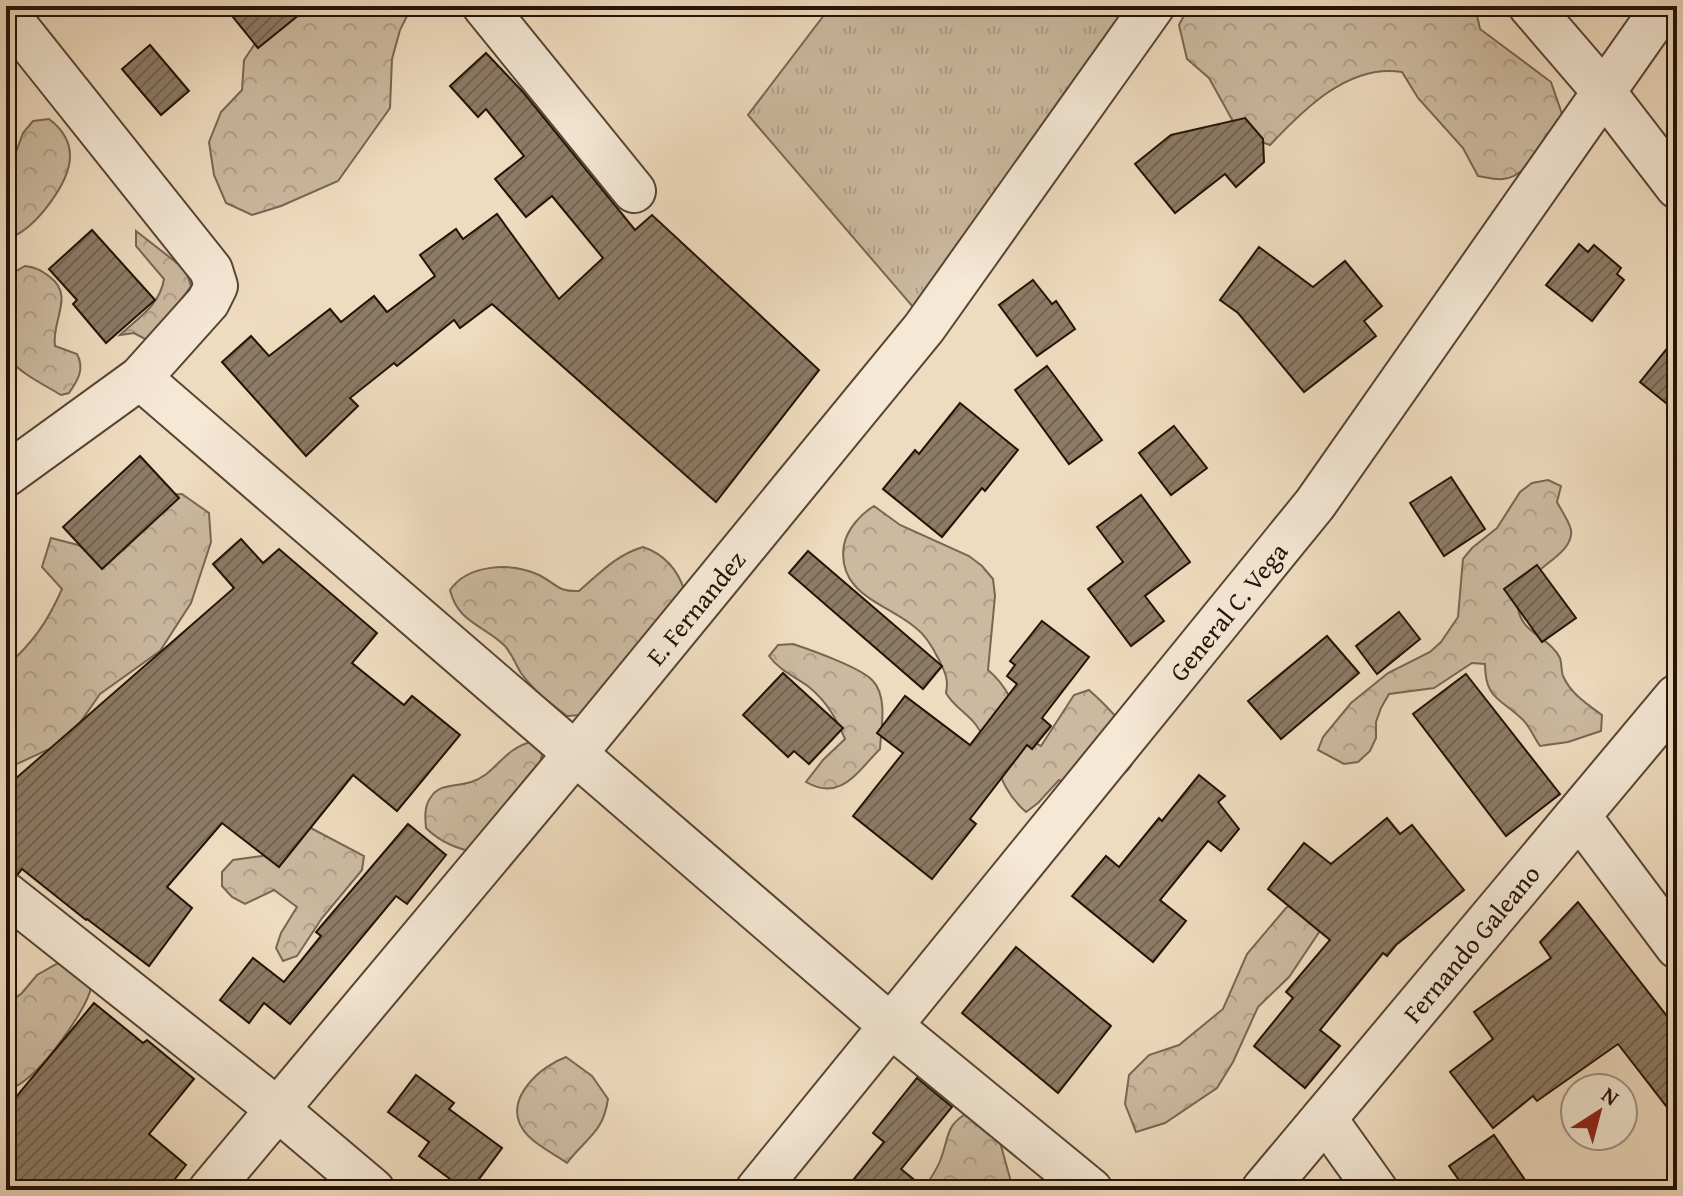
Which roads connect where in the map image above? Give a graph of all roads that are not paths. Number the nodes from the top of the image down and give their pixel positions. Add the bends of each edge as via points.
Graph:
1 (484, 6) edge
2 (1153, 6) edge
3 (1530, 6) edge
4 (1664, 6) edge
5 (6, 13) edge
6 (1604, 92) junction
7 (1677, 187) edge
8 (634, 191) dead end
9 (140, 378) junction
10 (6, 475) edge
11 (1677, 697) edge
12 (574, 755) junction
13 (1579, 816) junction
14 (6, 894) edge
15 (1677, 947) edge
16 (891, 1026) junction
17 (276, 1108) junction
18 (1324, 1117) junction
19 (210, 1190) edge
20 (373, 1190) edge
21 (757, 1190) edge
22 (1091, 1190) edge
23 (1264, 1190) edge
24 (1376, 1190) edge

1 - 8 street
2 - 12 street, E. Fernandez via 924,328
3 - 6 street
4 - 6 street, General C. Vega
5 - 9 street via 211,270 216,286 208,302
6 - 7 street
6 - 16 street, General C. Vega via 1315,504
9 - 10 street
9 - 12 street
11 - 13 street, Fernando Galeano
12 - 16 street
12 - 17 street, E. Fernandez
13 - 15 street
13 - 18 street, Fernando Galeano
14 - 17 street
16 - 21 street, General C. Vega
16 - 22 street
17 - 19 street, E. Fernandez
17 - 20 street
18 - 23 street, Fernando Galeano
18 - 24 street

